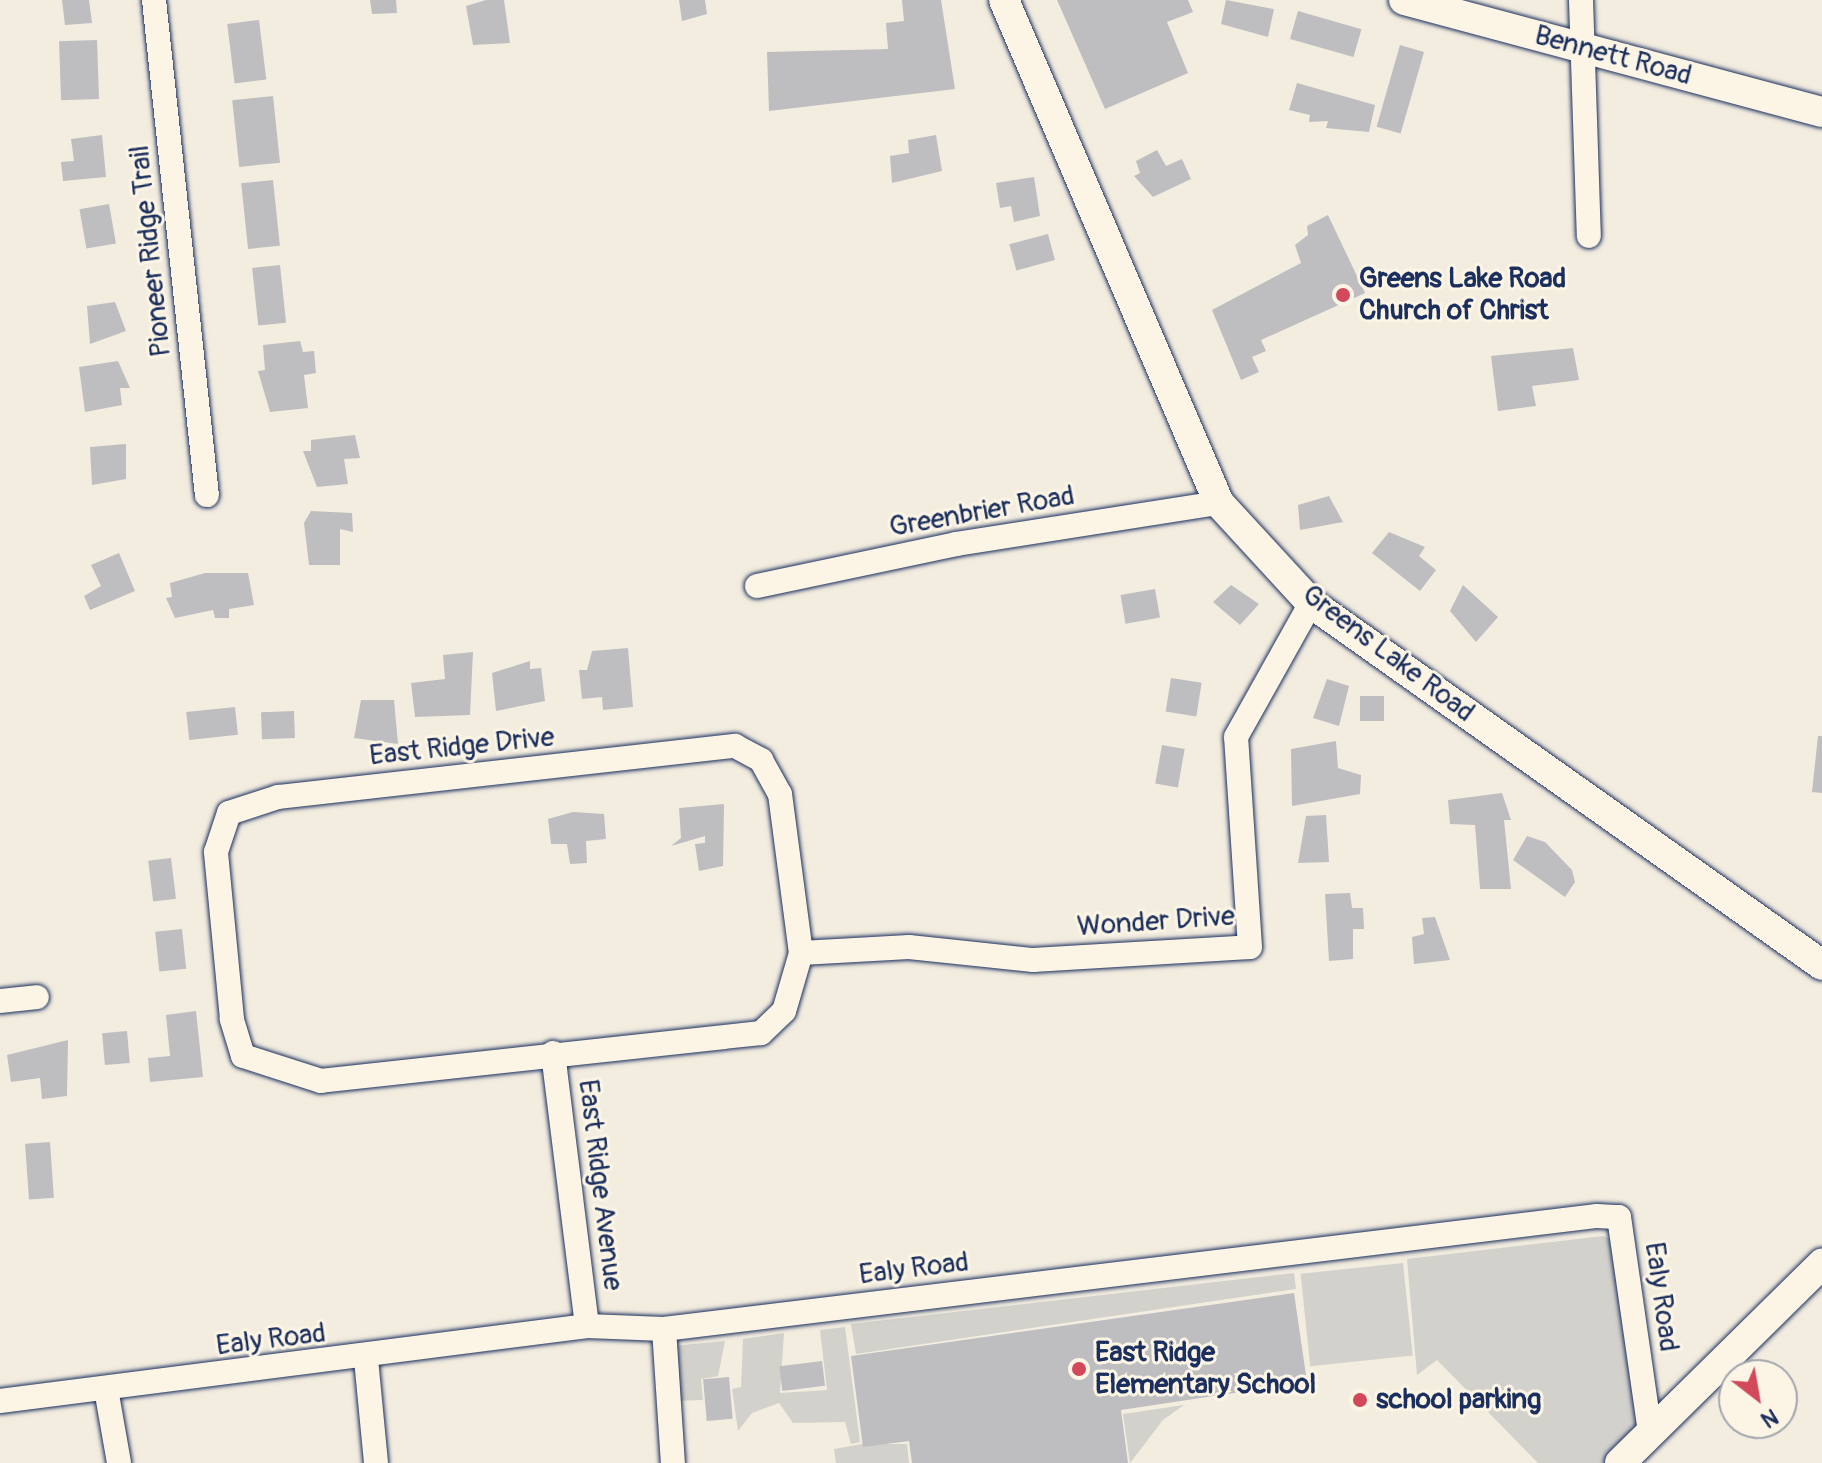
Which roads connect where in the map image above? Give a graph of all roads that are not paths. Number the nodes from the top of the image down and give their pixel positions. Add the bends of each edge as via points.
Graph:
1 (154, 0) edge
2 (1004, 0) edge
3 (1404, 0) edge
4 (1581, 0) edge
5 (1586, 49) junction
6 (1822, 112) edge
7 (1589, 236) dead end
8 (207, 495) dead end
9 (1219, 503) junction
10 (757, 586) dead end
11 (1311, 603) junction
12 (801, 953) junction
13 (1822, 965) edge
14 (37, 997) dead end
15 (0, 1001) edge
16 (553, 1053) junction
17 (1822, 1264) edge
18 (587, 1326) junction
19 (664, 1329) junction
20 (366, 1359) junction
21 (106, 1389) junction
22 (0, 1401) edge
23 (1650, 1432) junction
24 (119, 1463) edge
25 (376, 1463) edge
26 (673, 1463) edge
27 (1620, 1463) edge

1 - 8 street, Pioneer Ridge Trail
2 - 9 street, Greens Lake Road
3 - 5 street, Bennett Road
4 - 5 street
5 - 6 street, Bennett Road
5 - 7 street
9 - 10 street, Greenbrier Road via 956,544
9 - 11 street, Greens Lake Road
11 - 12 street, Wonder Drive via 1236,737 1250,947 1033,960 909,947
11 - 13 street, Greens Lake Road
12 - 16 street, East Ridge Drive via 784,1011 761,1033
12 - 16 street, East Ridge Drive via 780,794 761,760 735,746 278,797 229,813 216,852 232,1019 243,1056 321,1081
14 - 15 street
16 - 18 street, East Ridge Avenue
17 - 23 street
18 - 19 street, Ealy Road
18 - 20 street, Ealy Road
19 - 23 street, Ealy Road via 1619,1217
19 - 26 street
20 - 21 street, Ealy Road
20 - 25 street
21 - 22 street, Ealy Road
21 - 24 street
23 - 27 street

